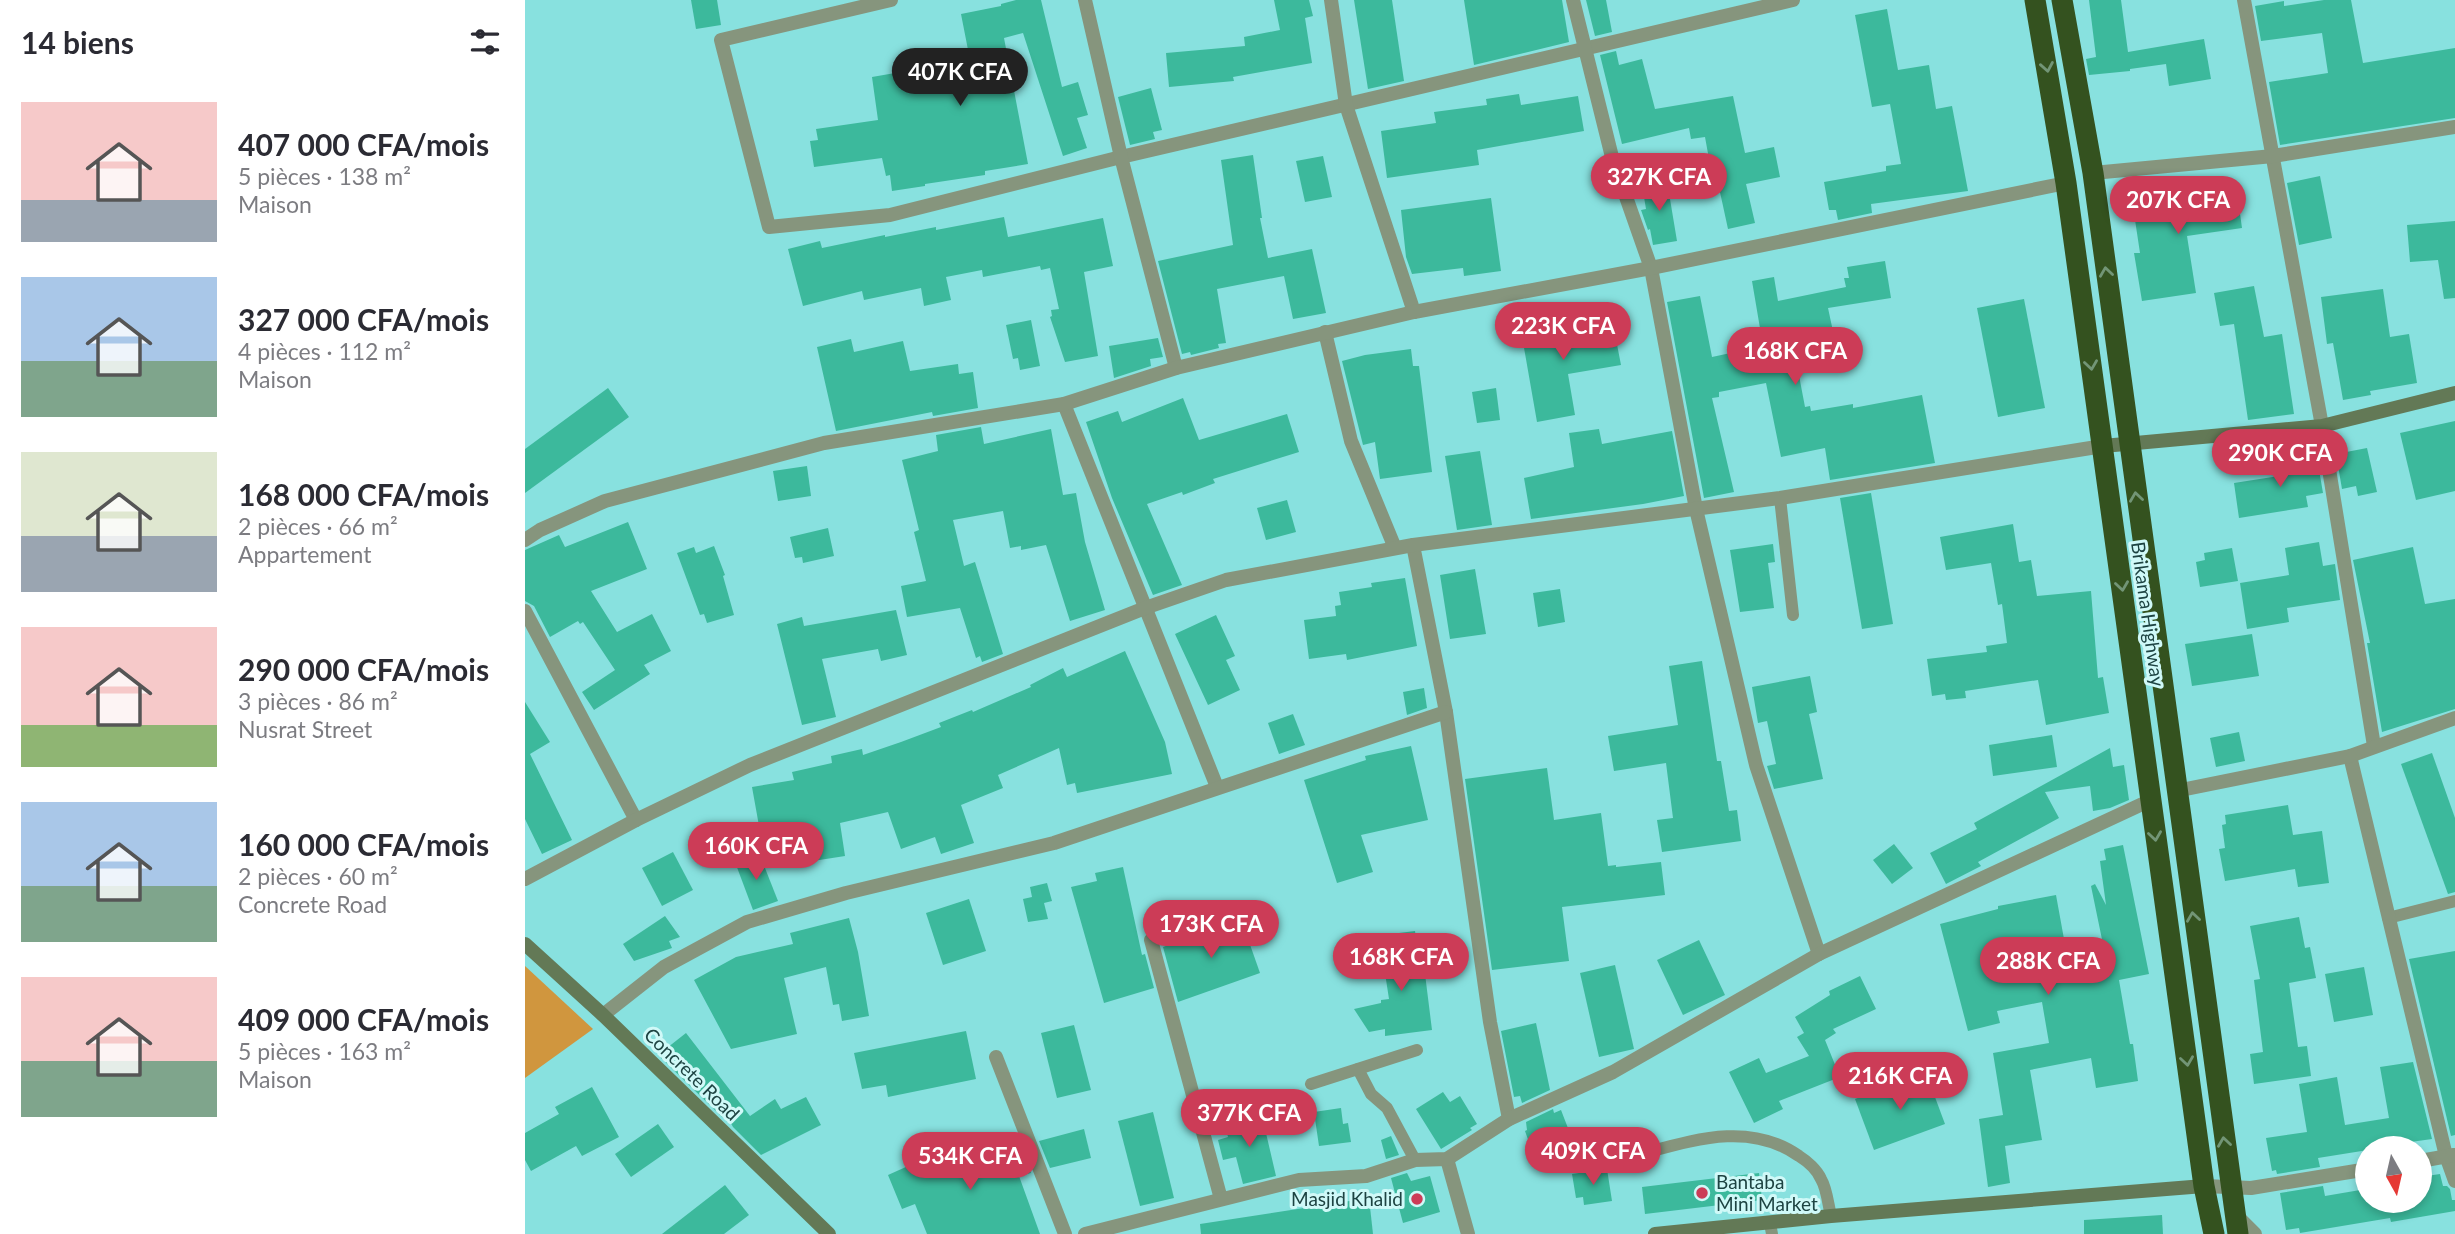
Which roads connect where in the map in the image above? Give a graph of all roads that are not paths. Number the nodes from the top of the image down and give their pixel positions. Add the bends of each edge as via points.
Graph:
1 (891, 0) edge
2 (1085, 0) edge
3 (1331, 0) edge
4 (1573, 0) edge
5 (1793, 0) edge
6 (2035, 0) edge
7 (2062, 0) edge
8 (2244, 0) edge
9 (869, 3) edge
10 (1585, 50) junction
11 (1346, 105) junction
12 (2455, 127) edge
13 (2273, 156) junction
14 (1121, 158) junction
15 (2093, 173) junction
16 (2066, 183) junction
17 (1651, 268) junction
18 (1414, 312) junction
19 (1325, 332) junction
20 (1176, 368) junction
21 (2455, 393) edge
22 (1064, 404) junction
23 (2322, 426) junction
24 (2129, 442) junction
25 (2103, 446) junction
26 (1780, 498) junction
27 (1696, 509) junction
28 (525, 540) edge
29 (1413, 545) junction
30 (1395, 548) junction
31 (1145, 608) junction
32 (525, 611) edge
33 (1793, 615) dead end
34 (1446, 712) junction
35 (2455, 718) edge
36 (2374, 746) junction
37 (2350, 755) junction
38 (1217, 787) junction
39 (2176, 791) junction
40 (2151, 800) junction
41 (636, 820) junction
42 (525, 879) edge
43 (2455, 901) edge
44 (2388, 918) junction
45 (1151, 940) dead end
46 (525, 944) edge
47 (1819, 954) junction
48 (603, 1015) junction
49 (1417, 1050) dead end
50 (996, 1057) dead end
51 (1358, 1069) junction
52 (1311, 1084) dead end
53 (1509, 1119) junction
54 (1648, 1152) dead end
55 (2451, 1155) edge
56 (2433, 1158) edge
57 (1447, 1159) junction
58 (1415, 1160) junction
59 (2355, 1171) edge
60 (2455, 1181) edge
61 (2230, 1185) junction
62 (2204, 1186) junction
63 (1221, 1199) junction
64 (2234, 1212) junction
65 (1831, 1216) junction
66 (1771, 1229) edge
67 (823, 1232) edge
68 (1065, 1234) edge
69 (1085, 1234) edge
70 (1468, 1234) edge
71 (1655, 1234) edge
72 (2214, 1234) edge
73 (2238, 1234) edge
74 (2255, 1234) edge

1 - 9 street
2 - 14 street
3 - 11 street
4 - 10 street
5 - 10 street
6 -> 16 highway, Brikama Highway
7 - 15 highway, Brikama Highway
8 - 13 street
9 - 14 street via 721,40 769,227 890,215
10 - 11 street
10 - 17 street via 1612,157
11 - 14 street
11 - 18 street
12 - 13 street
13 - 15 street
13 - 23 street
14 - 20 street
24 -> 15 highway, Brikama Highway
16 - 17 street
16 -> 25 highway, Brikama Highway
17 - 18 street
17 - 27 street
18 - 19 street
19 - 20 street
19 - 30 street via 1351,441
20 - 22 street
21 - 23 street
22 - 28 street via 824,443 605,501
22 - 31 street
23 - 24 street
23 - 36 street
24 - 25 street
39 -> 24 highway, Brikama Highway
25 - 26 street
25 -> 40 highway, Brikama Highway
26 - 27 street
26 - 33 lane
27 - 29 street
27 - 47 street via 1756,765
29 - 30 street
29 - 34 street
30 - 31 street via 1226,580
31 - 38 street
31 - 41 street via 750,765
32 - 41 street
34 - 38 street
34 - 53 street via 1490,1021
35 - 36 street
36 - 37 street
37 - 39 street
37 - 44 street
38 - 48 street via 1053,843 747,922 664,967
61 -> 39 highway, Brikama Highway
40 - 47 street
40 -> 62 highway, Brikama Highway
41 - 42 street
43 - 44 lane
44 - 55 street
45 - 63 street
46 - 48 street, Concrete Road
47 - 53 street via 1613,1072
48 - 67 street, Concrete Road
49 - 51 lane
50 - 68 street
51 - 52 lane
51 - 58 lane via 1371,1094 1387,1108
53 - 57 street
54 - 65 lane via 1728,1135 1759,1137 1785,1146 1808,1162 1821,1179
55 - 56 street
55 - 60 street
57 - 58 street
57 - 70 street
58 - 63 street via 1366,1176 1299,1180
59 - 61 street via 2251,1188
61 - 62 street
61 - 64 highway, Brikama Highway
62 - 65 street
62 - 72 highway, Brikama Highway
63 - 69 street
64 - 73 highway, Brikama Highway
64 - 74 street
65 - 66 street
66 - 71 street

